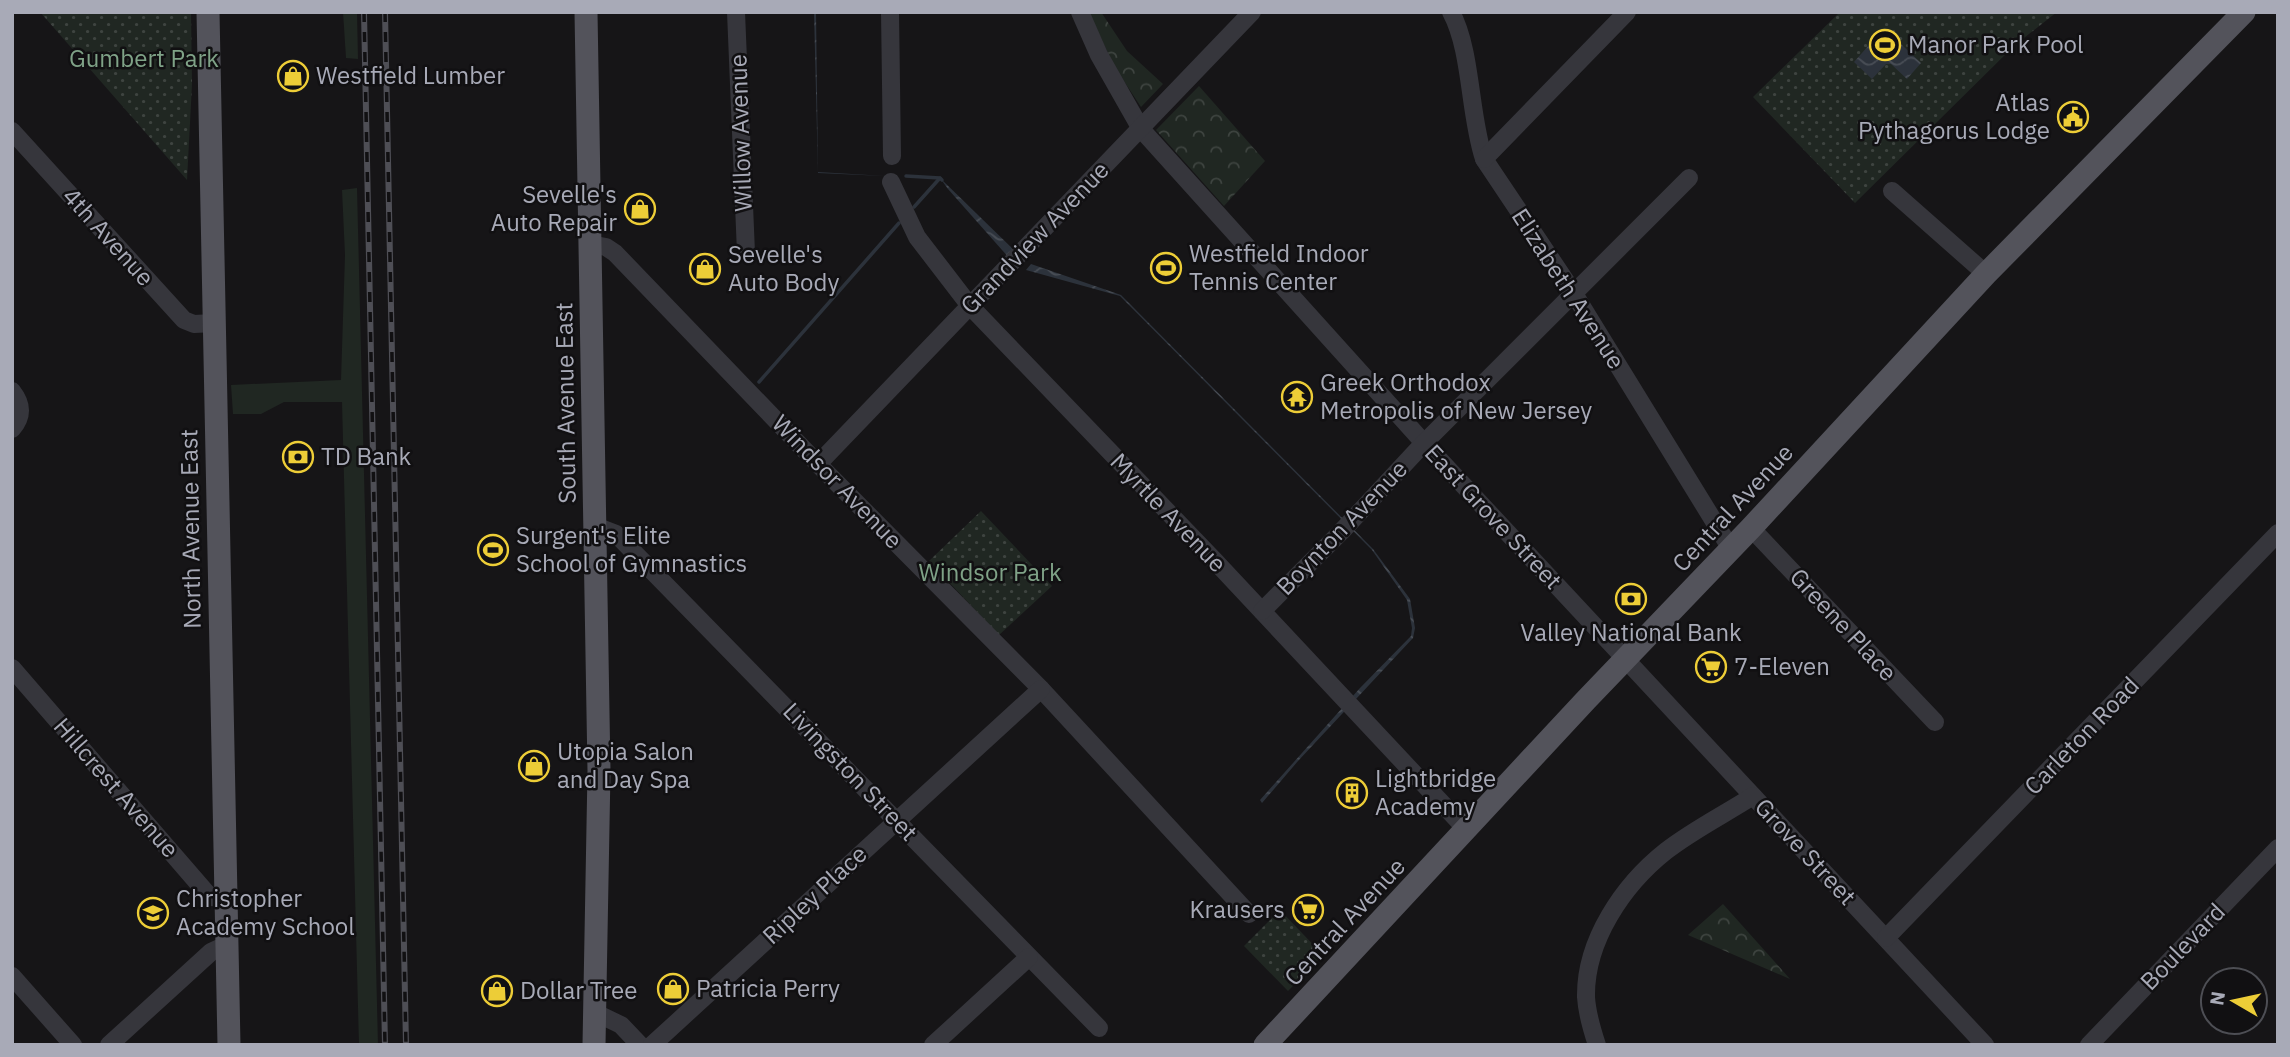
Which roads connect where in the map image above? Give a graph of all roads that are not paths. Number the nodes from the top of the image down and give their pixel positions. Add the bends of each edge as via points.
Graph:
1 (208, 12) edge
2 (586, 12) edge
3 (736, 12) edge
4 (890, 12) edge
5 (1080, 12) edge
6 (1252, 12) edge
7 (1451, 12) edge
8 (1627, 12) edge
9 (2244, 12) edge
10 (1141, 129) junction
11 (12, 131) edge
12 (892, 156) dead end
13 (1483, 159) junction
14 (1689, 178) dead end
15 (891, 181) dead end
16 (1892, 191) dead end
17 (590, 244) junction
18 (746, 253) dead end
19 (1986, 274) junction
20 (1573, 292) junction
21 (970, 306) junction
22 (214, 323) junction
23 (12, 391) edge
24 (12, 429) edge
25 (1424, 443) junction
26 (818, 464) junction
27 (594, 526) junction
28 (1751, 528) junction
29 (2278, 533) edge
30 (1731, 550) junction
31 (1262, 611) junction
32 (1625, 659) junction
33 (12, 668) edge
34 (1041, 689) junction
35 (1936, 722) dead end
36 (1753, 796) junction
37 (897, 820) junction
38 (1466, 829) junction
39 (2278, 848) edge
40 (225, 898) junction
41 (1249, 914) dead end
42 (1886, 939) junction
43 (226, 945) junction
44 (1029, 957) junction
45 (12, 976) edge
46 (596, 1013) junction
47 (1099, 1028) dead end
48 (73, 1045) edge
49 (109, 1045) edge
50 (229, 1045) edge
51 (594, 1045) edge
52 (640, 1045) edge
53 (652, 1045) edge
54 (933, 1045) edge
55 (1265, 1045) edge
56 (1597, 1045) edge
57 (1985, 1045) edge
58 (2089, 1045) edge

1 - 22 main road, North Avenue East
2 - 17 main road, South Avenue East
3 - 18 street, Willow Avenue
4 - 12 street
5 - 10 street, East Grove Street
6 - 10 street, Grandview Avenue
7 - 13 street, Elizabeth Avenue via 1460,29
8 - 13 street
9 - 19 main road, Central Avenue
10 - 21 street, Grandview Avenue
10 - 25 street, East Grove Street
11 - 22 street, 4th Avenue via 184,320
13 - 20 street, Elizabeth Avenue
14 - 20 street, Boynton Avenue
15 - 21 street, Myrtle Avenue via 917,237
16 - 19 street
17 - 26 street, Windsor Avenue via 615,253
17 - 27 main road, South Avenue East
19 - 28 main road, Central Avenue
20 - 25 street, Boynton Avenue
20 - 30 street, Elizabeth Avenue
21 - 26 street, Grandview Avenue
21 - 31 street, Myrtle Avenue
22 - 40 main road, North Avenue East
23 - 24 street via 21,416
25 - 31 street, Boynton Avenue
25 - 32 street, East Grove Street
26 - 34 street, Windsor Avenue
27 - 37 street, Livingston Street via 616,534
27 - 46 main road, South Avenue East
28 - 30 main road, Central Avenue
28 - 35 street, Greene Place
29 - 42 street, Carleton Road
30 - 32 main road, Central Avenue
31 - 38 street, Myrtle Avenue
32 - 36 street, Grove Street
32 - 38 main road, Central Avenue
33 - 40 street, Hillcrest Avenue via 210,897
34 - 37 street, Ripley Place
34 - 41 street, Windsor Avenue
36 - 42 street, Grove Street
36 - 56 street via 1666,851 1610,915 1597,940 1586,998
37 - 44 street, Livingston Street
37 - 53 street, Ripley Place
38 - 55 main road, Central Avenue
39 - 58 street, Boulevard
40 - 43 main road, North Avenue East
42 - 57 street, Grove Street
43 - 49 street via 211,952
43 - 50 main road, North Avenue East
44 - 47 street, Livingston Street
44 - 54 street
45 - 48 street
46 - 51 main road, South Avenue East
46 - 52 street via 621,1025

